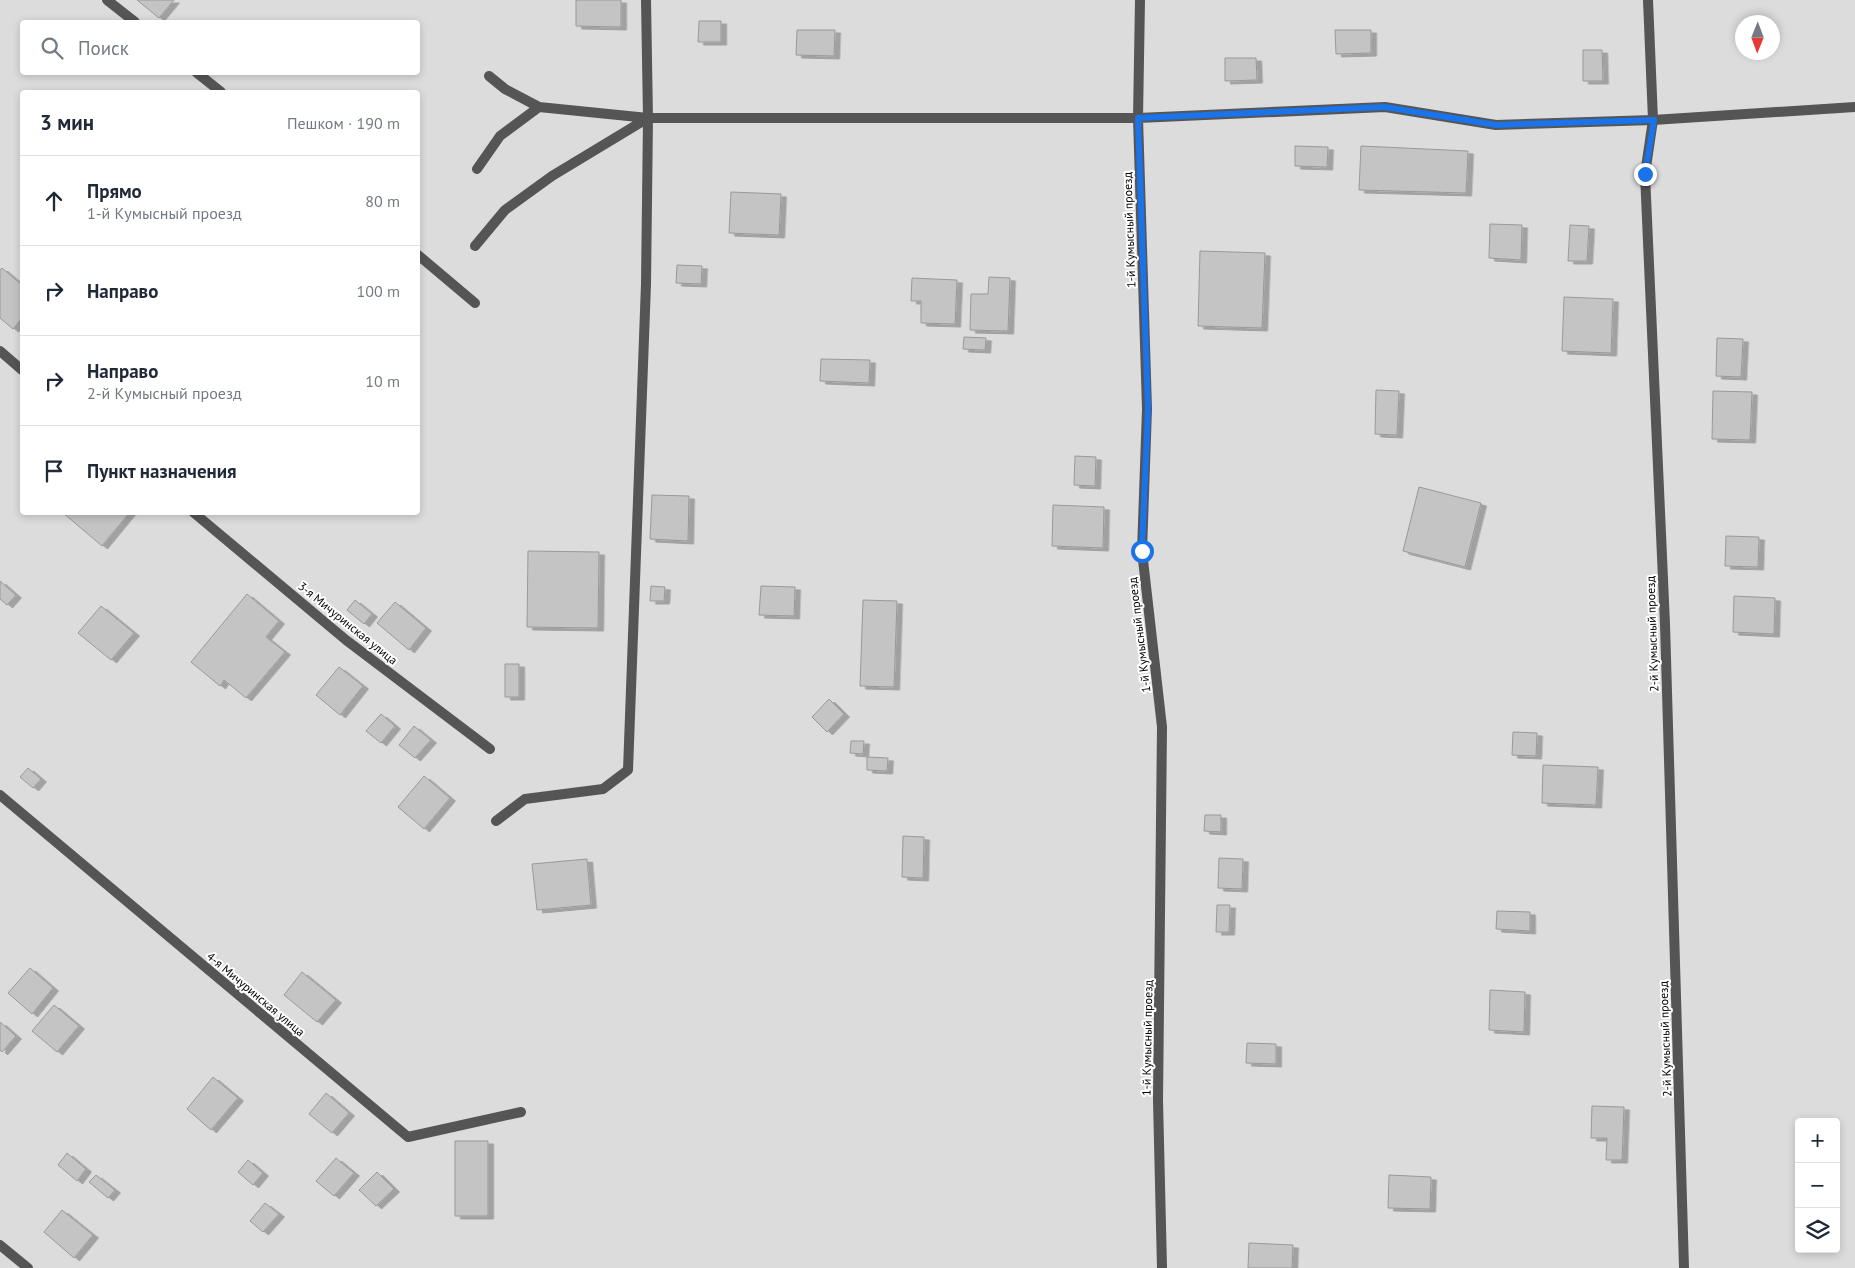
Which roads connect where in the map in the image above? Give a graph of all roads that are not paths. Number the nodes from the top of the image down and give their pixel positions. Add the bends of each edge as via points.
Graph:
1 (107, 0) edge
2 (646, 0) edge
3 (1140, 0) edge
4 (1648, 0) edge
5 (132, 20) edge
6 (200, 75) edge
7 (489, 76) dead end
8 (218, 90) edge
9 (539, 107) junction
10 (1855, 107) edge
11 (648, 118) junction
12 (1138, 118) junction
13 (1654, 120) junction
14 (477, 168) dead end
15 (475, 246) dead end
16 (420, 257) edge
17 (475, 303) dead end
18 (0, 351) edge
19 (20, 368) edge
20 (197, 515) edge
21 (490, 748) dead end
22 (0, 795) edge
23 (496, 821) dead end
24 (521, 1112) dead end
25 (0, 1245) edge
26 (28, 1268) edge
27 (1162, 1268) edge
28 (1684, 1268) edge

1 - 5 lane
2 - 11 lane
3 - 12 lane, 1-й Кумысный проезд
4 - 13 lane, 2-й Кумысный проезд
6 - 8 lane
7 - 9 lane via 505,89
9 - 11 lane
9 - 14 lane via 500,136
10 - 13 lane
11 - 12 lane
11 - 15 lane via 552,176 505,210
11 - 23 lane via 646,284 628,770 602,789 525,799
12 - 13 lane via 1385,107 1496,125
12 - 27 lane, 1-й Кумысный проезд via 1148,409 1142,551 1162,727 1158,1100
13 - 28 lane, 2-й Кумысный проезд via 1645,174 1665,624
16 - 17 lane
18 - 19 lane
20 - 21 lane, 3-я Мичуринская улица via 346,640
22 - 24 lane, 4-я Мичуринская улица via 408,1137
25 - 26 lane

